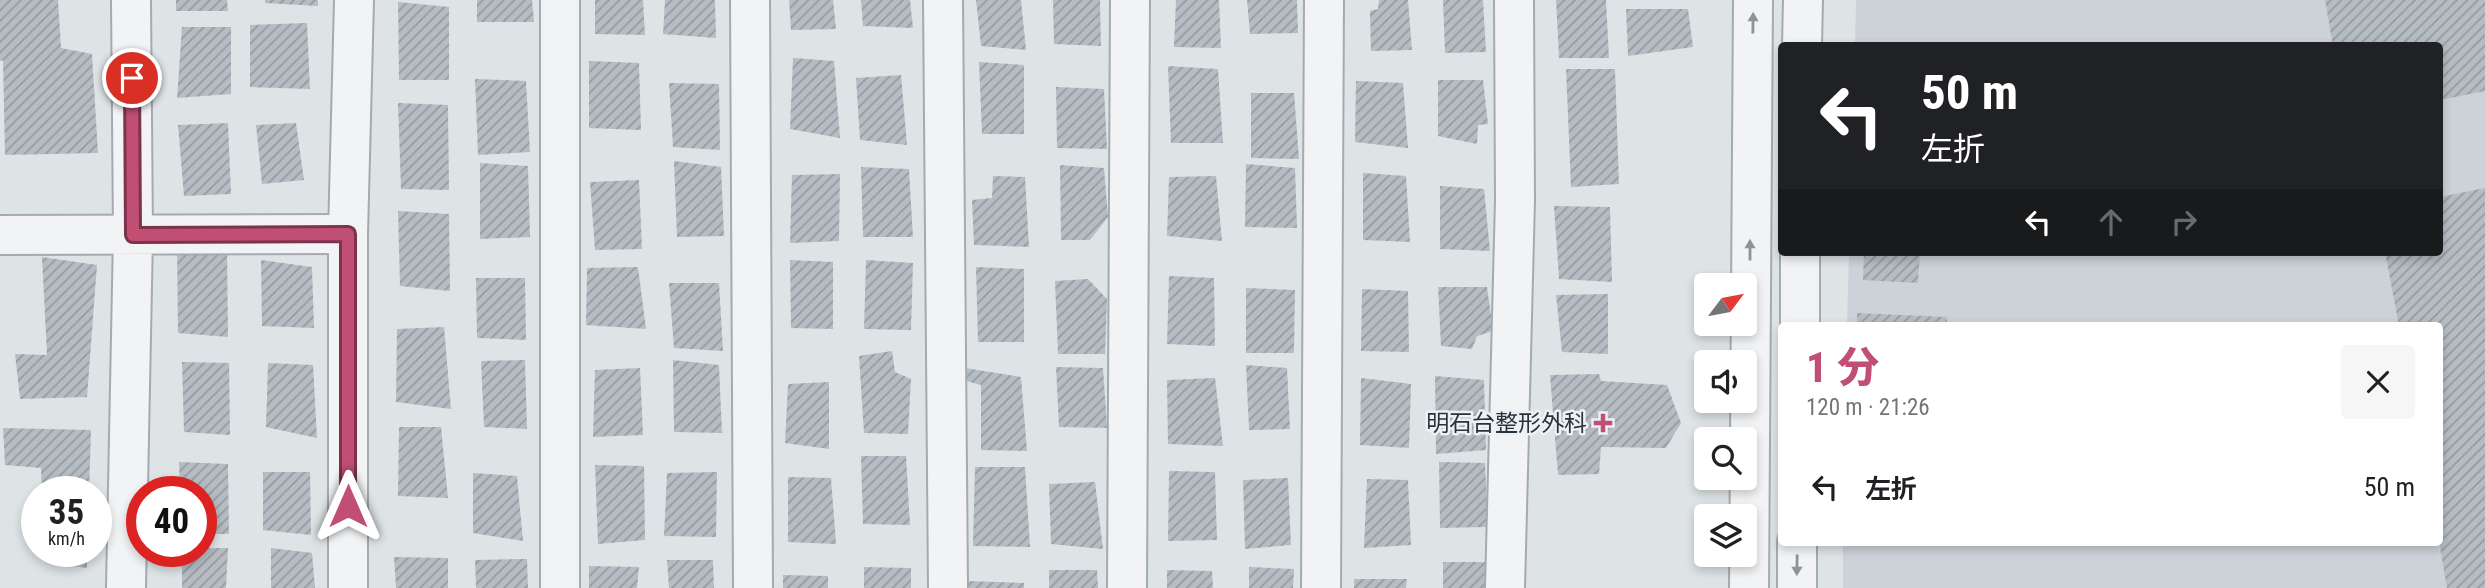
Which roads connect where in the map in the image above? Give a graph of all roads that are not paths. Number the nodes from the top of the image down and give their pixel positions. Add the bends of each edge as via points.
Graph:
1 (131, 0) edge
2 (354, 0) edge
3 (560, 0) edge
4 (750, 0) edge
5 (943, 0) edge
6 (1130, 0) edge
7 (1324, 0) edge
8 (1514, 0) edge
9 (1753, 0) edge
10 (1803, 0) edge
11 (1802, 42) edge
12 (348, 234) junction
13 (0, 235) edge
14 (133, 235) junction
15 (1800, 256) edge
16 (1800, 322) edge
17 (1797, 546) edge
18 (126, 588) edge
19 (348, 588) edge
20 (560, 588) edge
21 (753, 588) edge
22 (948, 588) edge
23 (1127, 588) edge
24 (1321, 588) edge
25 (1505, 588) edge
26 (1749, 588) edge
27 (1797, 588) edge

1 - 14 street
2 - 12 street
3 - 20 street
4 - 21 street
5 - 22 street
6 - 23 street
7 - 24 street
8 - 25 street
26 -> 9 street
10 - 11 street
12 - 14 street
12 - 19 street
13 - 14 street
14 - 18 street
15 - 16 street
17 -> 27 street

